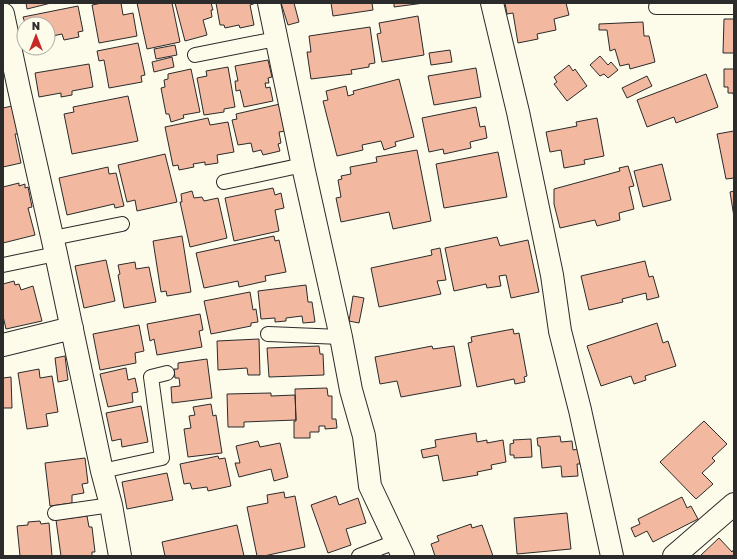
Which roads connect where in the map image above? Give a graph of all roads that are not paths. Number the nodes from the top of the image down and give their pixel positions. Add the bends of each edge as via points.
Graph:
1 (269, 3) edge
2 (492, 3) edge
3 (734, 7) edge
4 (656, 8) dead end
5 (3, 14) edge
6 (276, 39) junction
7 (195, 55) dead end
8 (11, 90) edge
9 (303, 165) junction
10 (224, 182) dead end
11 (122, 224) dead end
12 (55, 246) junction
13 (3, 265) edge
14 (72, 328) junction
15 (268, 334) dead end
16 (341, 337) junction
17 (3, 345) edge
18 (167, 373) dead end
19 (102, 471) junction
20 (734, 504) edge
21 (111, 505) junction
22 (55, 513) dead end
23 (399, 549) edge
24 (120, 556) edge
25 (359, 556) edge
26 (612, 556) edge
27 (674, 556) edge

1 - 6 street
2 - 26 street via 552,275 560,331
3 - 4 lane
5 - 8 street
6 - 7 lane
6 - 9 street
8 - 12 street
9 - 10 lane
9 - 16 street
11 - 12 lane
12 - 13 lane
12 - 14 street
14 - 17 street
14 - 19 street
15 - 16 lane
16 - 23 street via 351,390 364,436 370,486
18 - 19 lane via 151,377 162,458
19 - 21 street
20 - 27 street
21 - 22 lane
21 - 24 street
23 - 25 lane

